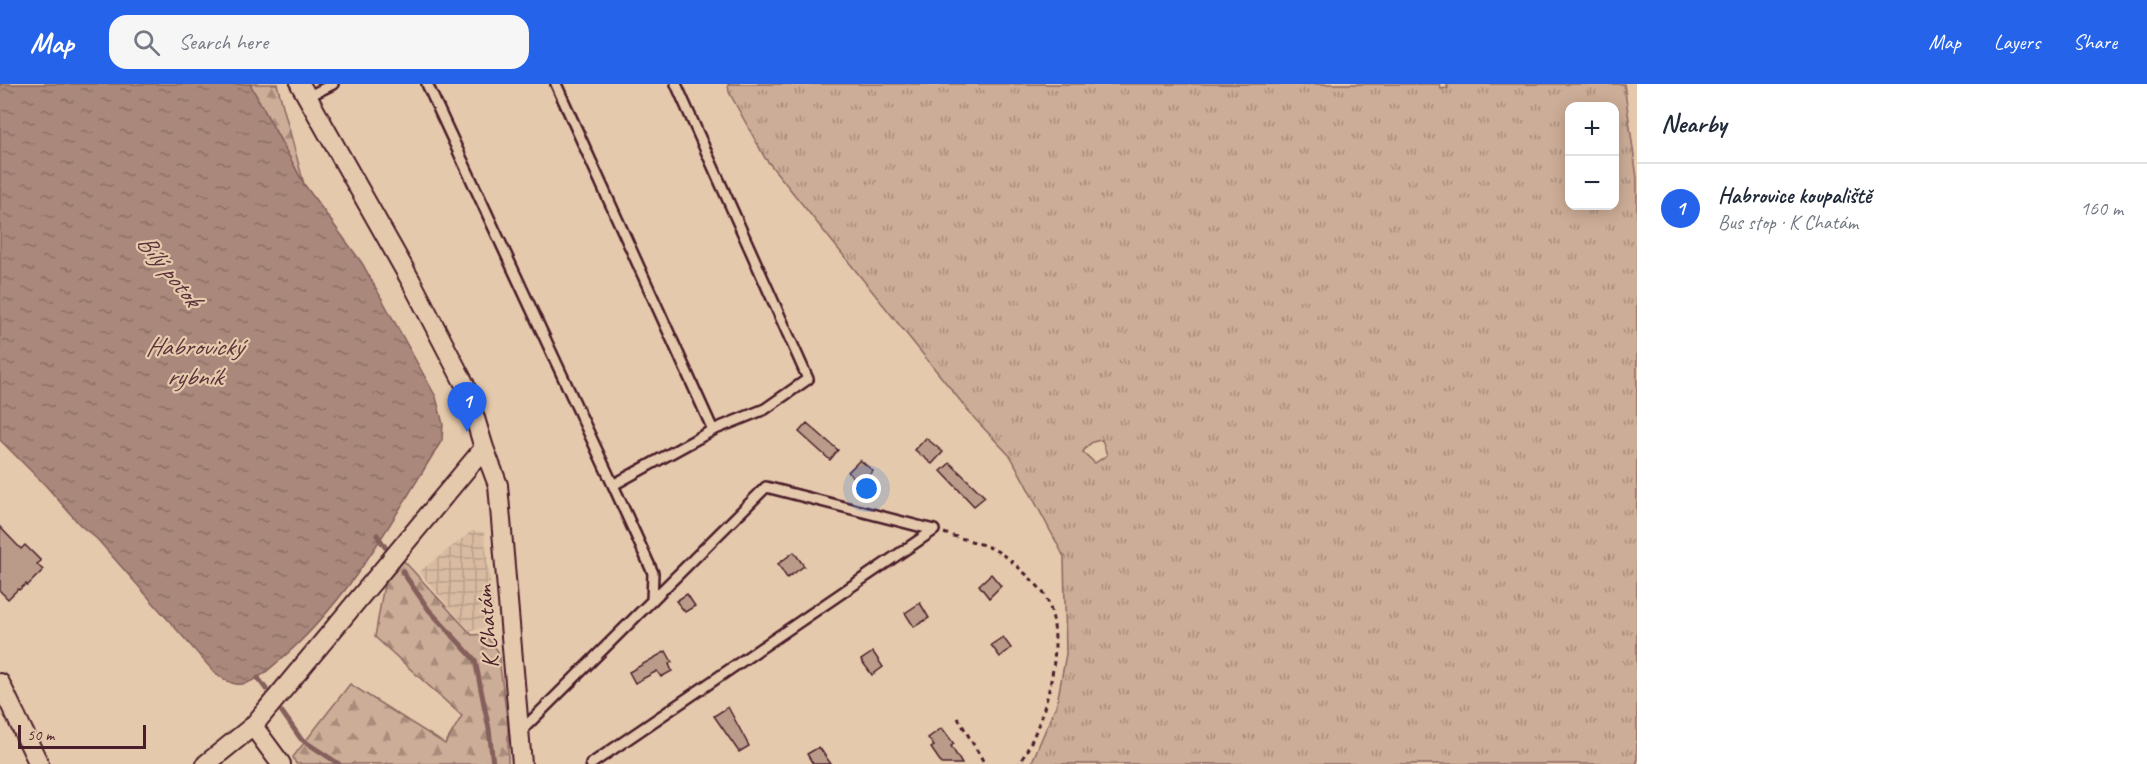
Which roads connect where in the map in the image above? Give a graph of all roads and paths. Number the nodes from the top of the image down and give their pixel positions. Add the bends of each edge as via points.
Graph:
1 (333, 84) edge
2 (427, 84) edge
3 (556, 84) edge
4 (676, 84) edge
5 (303, 90) edge
6 (713, 430) junction
7 (484, 448) junction
8 (613, 485) junction
9 (934, 530) junction
10 (652, 601) junction
11 (0, 683) edge
12 (958, 718) dead end
13 (253, 726) junction
14 (521, 731) junction
15 (39, 764) edge
16 (206, 764) edge
17 (281, 764) edge
18 (522, 764) edge
19 (591, 764) edge
20 (985, 764) edge
21 (1019, 764) edge

1 - 5 lane
2 - 8 lane
3 - 6 lane
4 - 6 lane via 808,379 765,409
5 - 7 street, K Chatám via 465,385
6 - 8 lane
7 - 13 street
7 - 14 street, K Chatám via 498,485
8 - 10 lane via 653,573
9 - 10 lane via 766,488
9 - 19 lane
9 - 21 path via 1000,552 1044,593 1057,638 1047,698
10 - 14 lane
11 - 15 street
12 - 20 path
13 - 16 street
13 - 17 street
14 - 18 street, K Chatám

